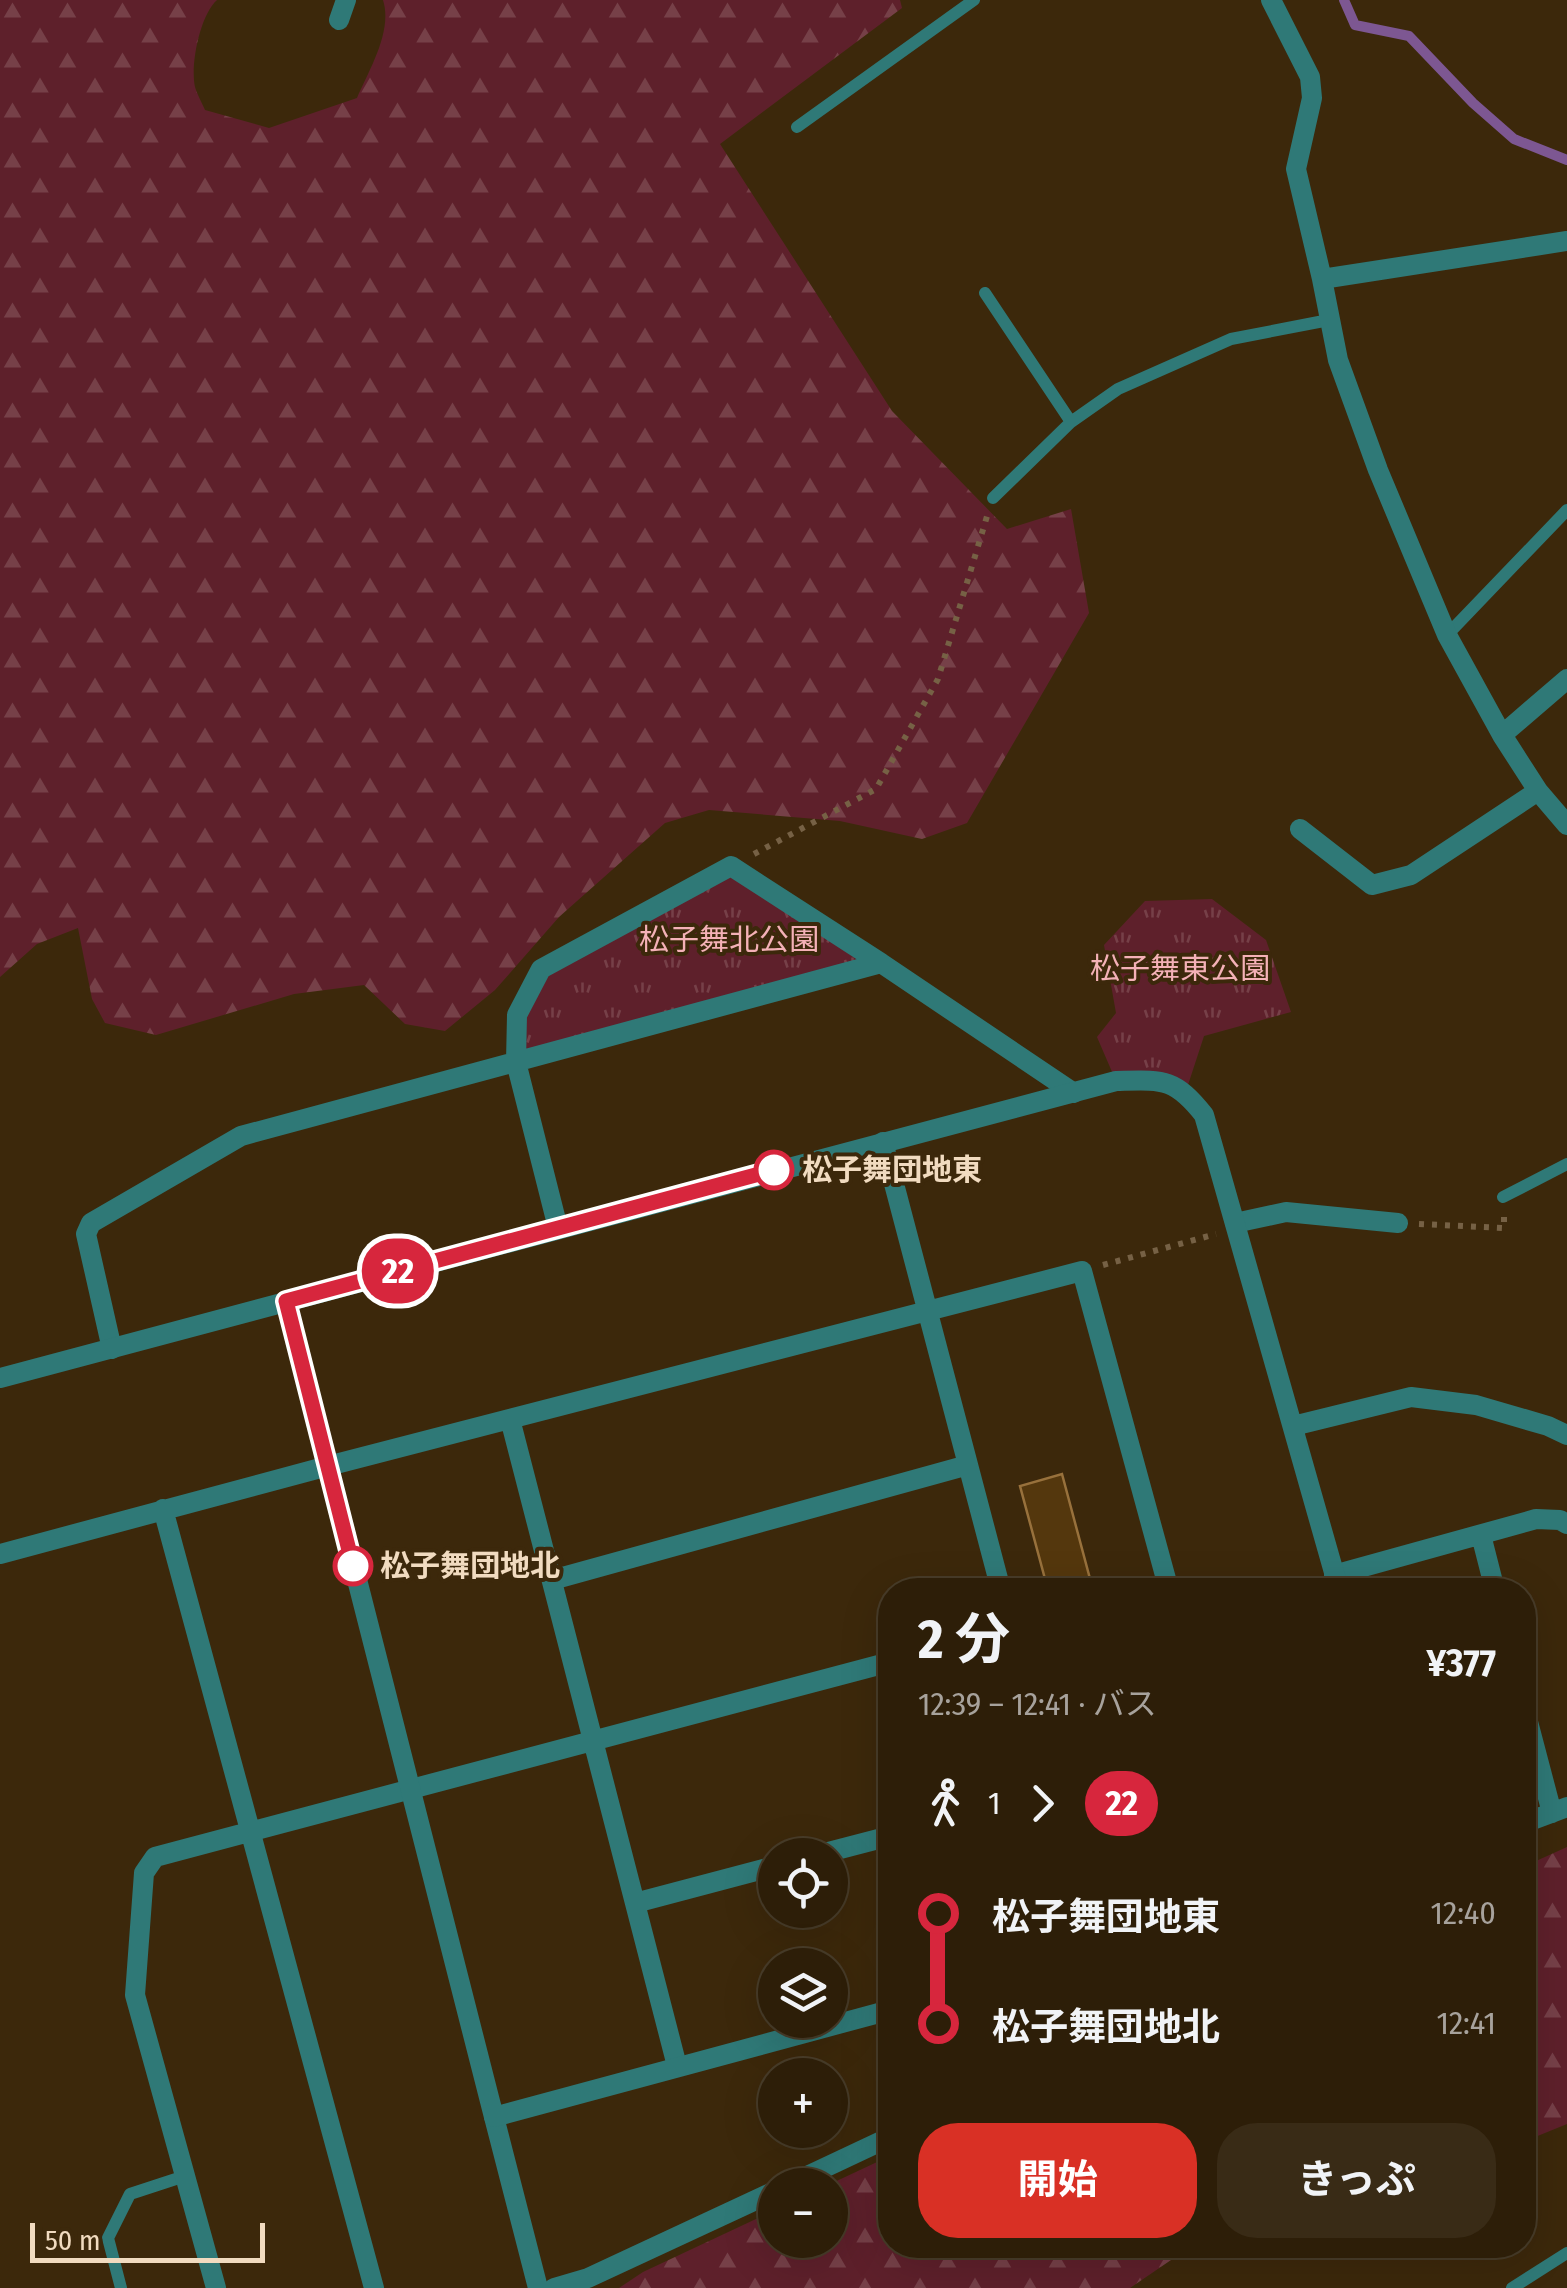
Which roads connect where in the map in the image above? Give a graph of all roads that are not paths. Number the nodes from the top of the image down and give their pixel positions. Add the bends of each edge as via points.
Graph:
1 (974, 0) edge
2 (1272, 0) edge
3 (797, 127) dead end
4 (1566, 242) edge
5 (1322, 279) junction
6 (985, 293) dead end
7 (1328, 320) junction
8 (1072, 422) junction
9 (993, 498) road end
10 (1567, 510) edge
11 (1447, 635) junction
12 (1567, 679) edge
13 (1502, 735) junction
14 (1538, 791) junction
15 (1567, 826) edge
16 (1300, 829) dead end
17 (881, 963) junction
18 (516, 1062) junction
19 (1074, 1093) junction
20 (883, 1142) junction
21 (1567, 1164) edge
22 (1503, 1197) road end
23 (1398, 1223) road end
24 (1236, 1225) junction
25 (558, 1228) junction
26 (286, 1301) junction
27 (928, 1310) junction
28 (112, 1349) junction
29 (0, 1378) edge
30 (510, 1419) junction
31 (1292, 1426) junction
32 (1567, 1435) edge
33 (968, 1465) junction
34 (328, 1466) junction
35 (163, 1509) junction
36 (1567, 1524) edge
37 (1481, 1536) junction
38 (0, 1554) edge
39 (998, 1578) edge
40 (1166, 1578) edge
41 (1336, 1578) edge
42 (1350, 1578) edge
43 (1491, 1578) edge
44 (552, 1580) junction
45 (878, 1665) edge
46 (593, 1740) junction
47 (1536, 1741) edge
48 (411, 1789) junction
49 (1559, 1810) edge
50 (250, 1830) junction
51 (878, 1839) edge
52 (848, 1847) edge
53 (758, 1870) edge
54 (635, 1902) junction
55 (878, 2013) edge
56 (677, 2066) junction
57 (494, 2116) junction
58 (878, 2144) edge
59 (825, 2168) edge
60 (184, 2176) junction
61 (758, 2199) edge
62 (1567, 2253) edge
63 (121, 2288) edge
64 (216, 2288) edge
65 (374, 2288) edge
66 (538, 2288) edge
67 (554, 2288) edge
68 (1512, 2288) edge

1 - 3 lane
2 - 5 street via 1310,78 1312,98 1296,169
4 - 5 street
5 - 7 street
6 - 8 lane
7 - 8 lane via 1231,339 1118,389
7 - 11 street via 1378,470
8 - 9 lane
10 - 11 lane
11 - 13 street
12 - 13 street
13 - 14 street
14 - 15 street
14 - 16 street via 1410,875 1372,885
17 - 18 street
17 - 18 street via 731,866 540,969 517,1015
17 - 19 street
18 - 25 street
18 - 28 street via 242,1136 91,1224 86,1234
19 - 20 street
19 - 24 street via 1144,1080 1186,1091 1204,1115
20 - 25 street
20 - 27 street
21 - 22 lane
23 - 24 street via 1286,1212
24 - 31 street
25 - 26 street
26 - 28 street
26 - 34 street
27 - 30 street
27 - 33 street
27 - 40 street via 1082,1270
28 - 29 street
30 - 34 street
30 - 44 street
31 - 32 street via 1411,1397 1476,1405
31 - 41 street
33 - 39 street
33 - 44 street
34 - 35 street
34 - 48 street
35 - 38 street
35 - 50 street
36 - 37 street via 1536,1520
37 - 42 street
37 - 43 street
44 - 46 street
45 - 46 street
46 - 48 street
46 - 54 street
47 - 49 street
48 - 50 street
48 - 57 street
50 - 60 street via 154,1857 144,1873 136,1996
50 - 65 street
51 - 52 street
53 - 54 street
54 - 56 street
55 - 56 street
56 - 57 street
57 - 66 street
58 - 59 street
60 - 63 lane via 130,2194 108,2238
60 - 64 street
61 - 67 street
62 - 68 lane

